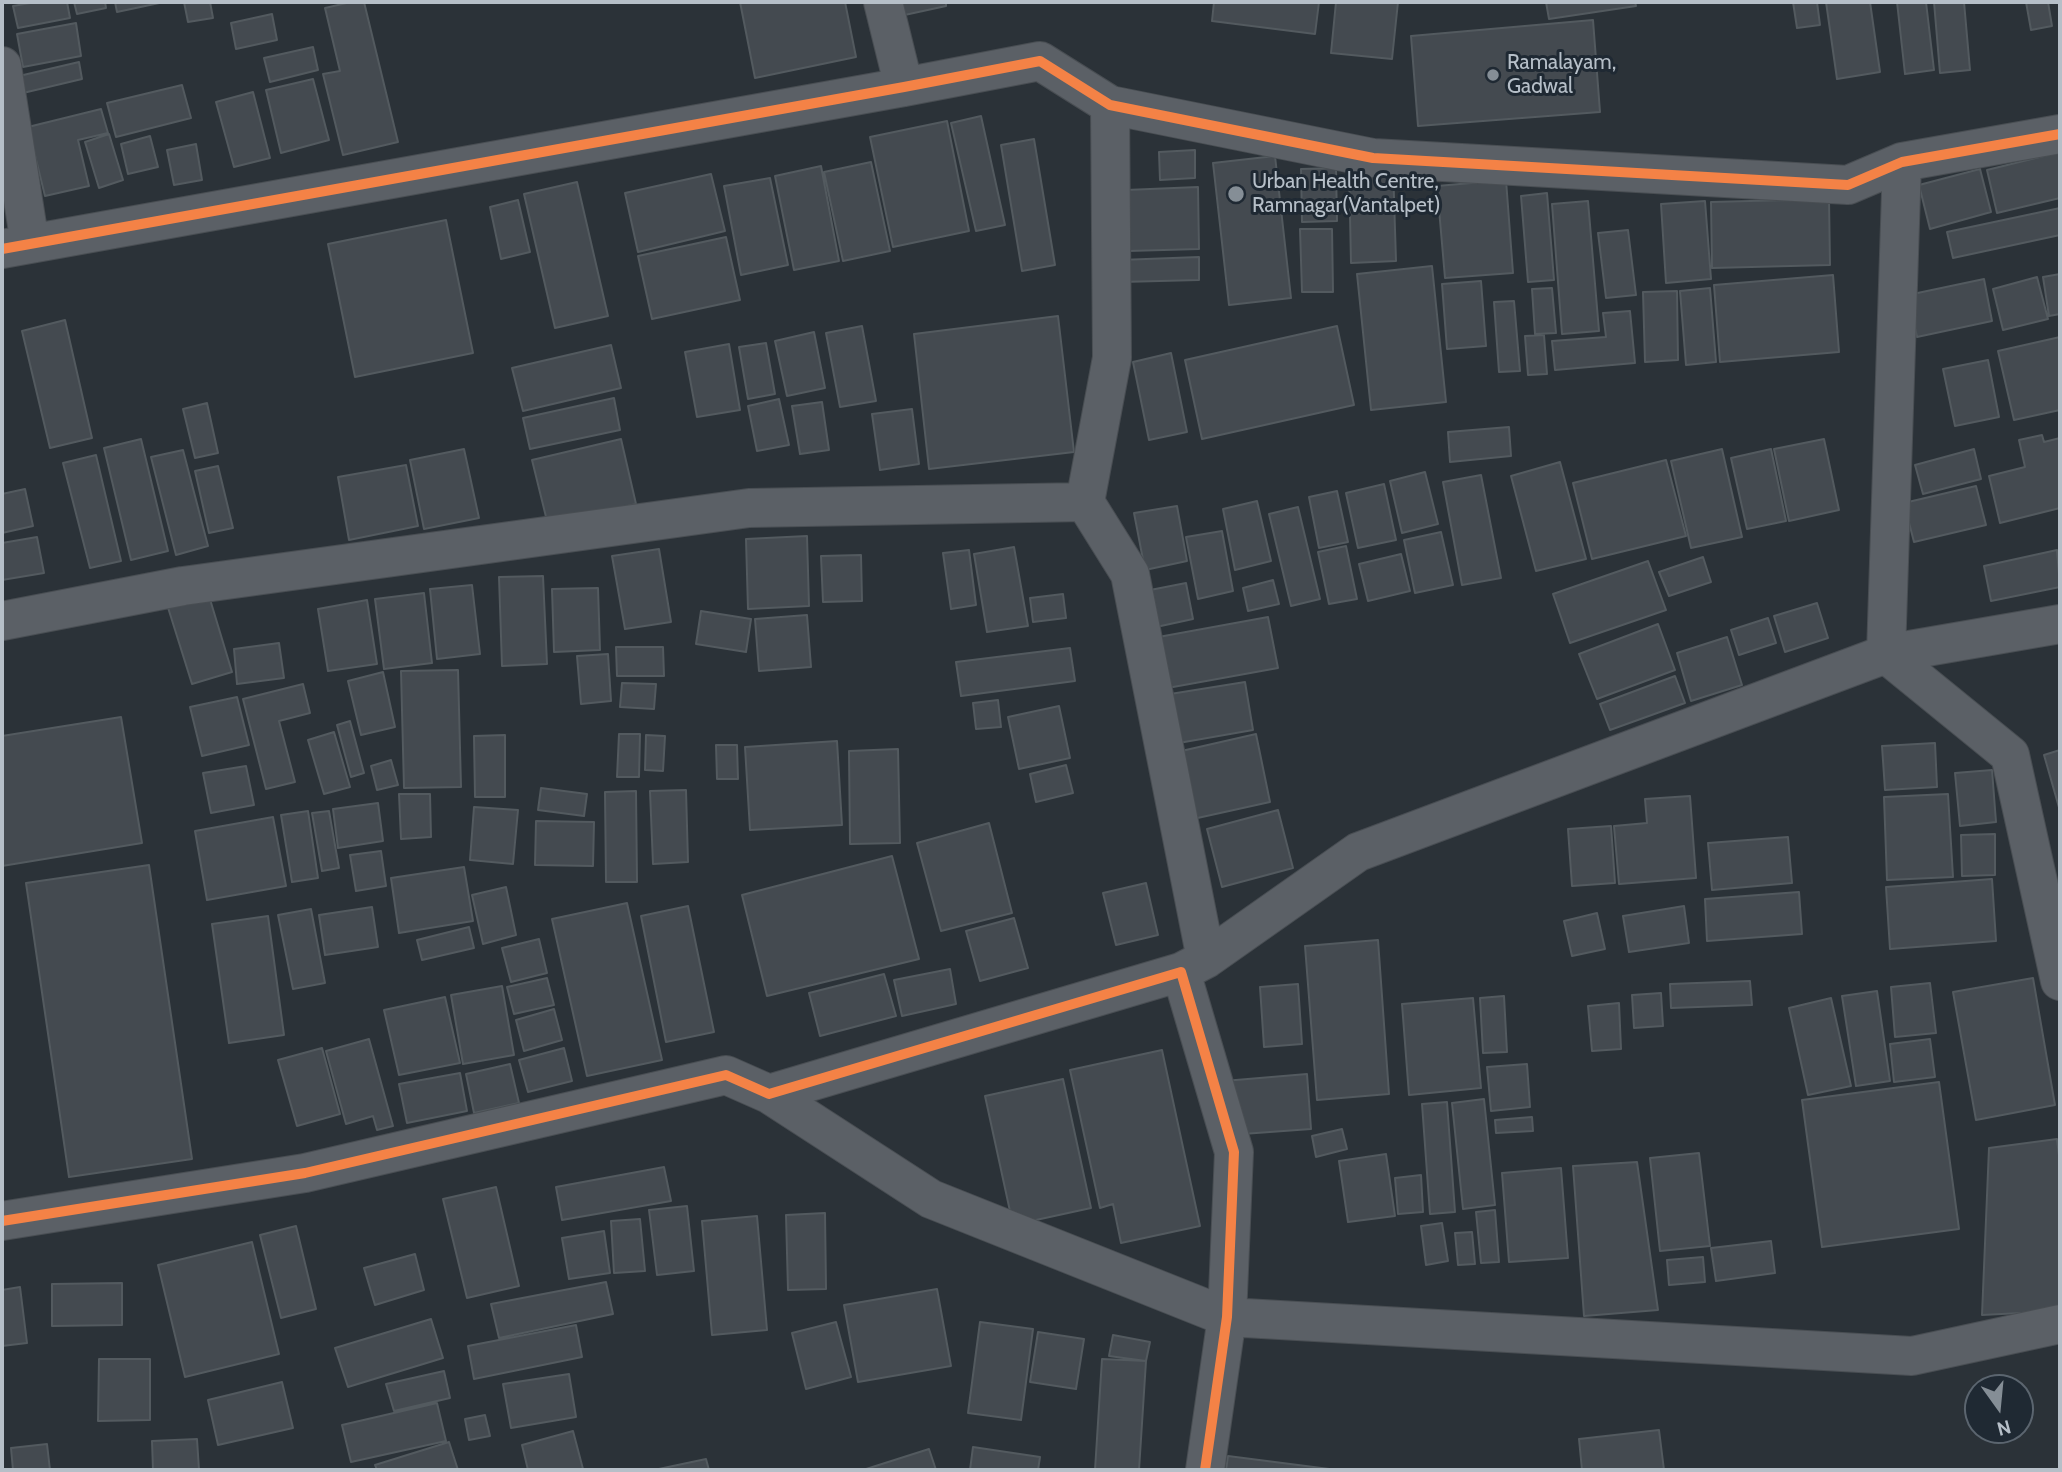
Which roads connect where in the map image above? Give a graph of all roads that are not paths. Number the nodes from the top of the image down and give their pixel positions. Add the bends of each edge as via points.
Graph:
1 (883, 2) edge
2 (2, 66) edge
3 (904, 87) junction
4 (1110, 106) junction
5 (2060, 134) edge
6 (1902, 162) junction
7 (16, 246) edge
8 (1085, 502) junction
9 (2, 621) edge
10 (2060, 624) edge
11 (1886, 654) junction
12 (1194, 965) junction
13 (2060, 981) edge
14 (769, 1094) junction
15 (2, 1222) edge
16 (1227, 1317) junction
17 (2060, 1324) edge
18 (1205, 1470) edge

1 - 3 street
2 - 7 street
3 - 4 street via 1040,61
3 - 7 street
4 - 6 street via 1373,158 1848,185
4 - 8 street via 1112,358
5 - 6 street
6 - 11 street
8 - 9 street via 749,508 183,586
8 - 12 street via 1130,574
10 - 11 street
11 - 12 street via 1358,852
11 - 13 street via 2010,755
12 - 14 street
12 - 16 street via 1234,1152
14 - 15 street via 726,1074 305,1173
14 - 16 street via 931,1199
16 - 17 street via 1912,1356
16 - 18 street

